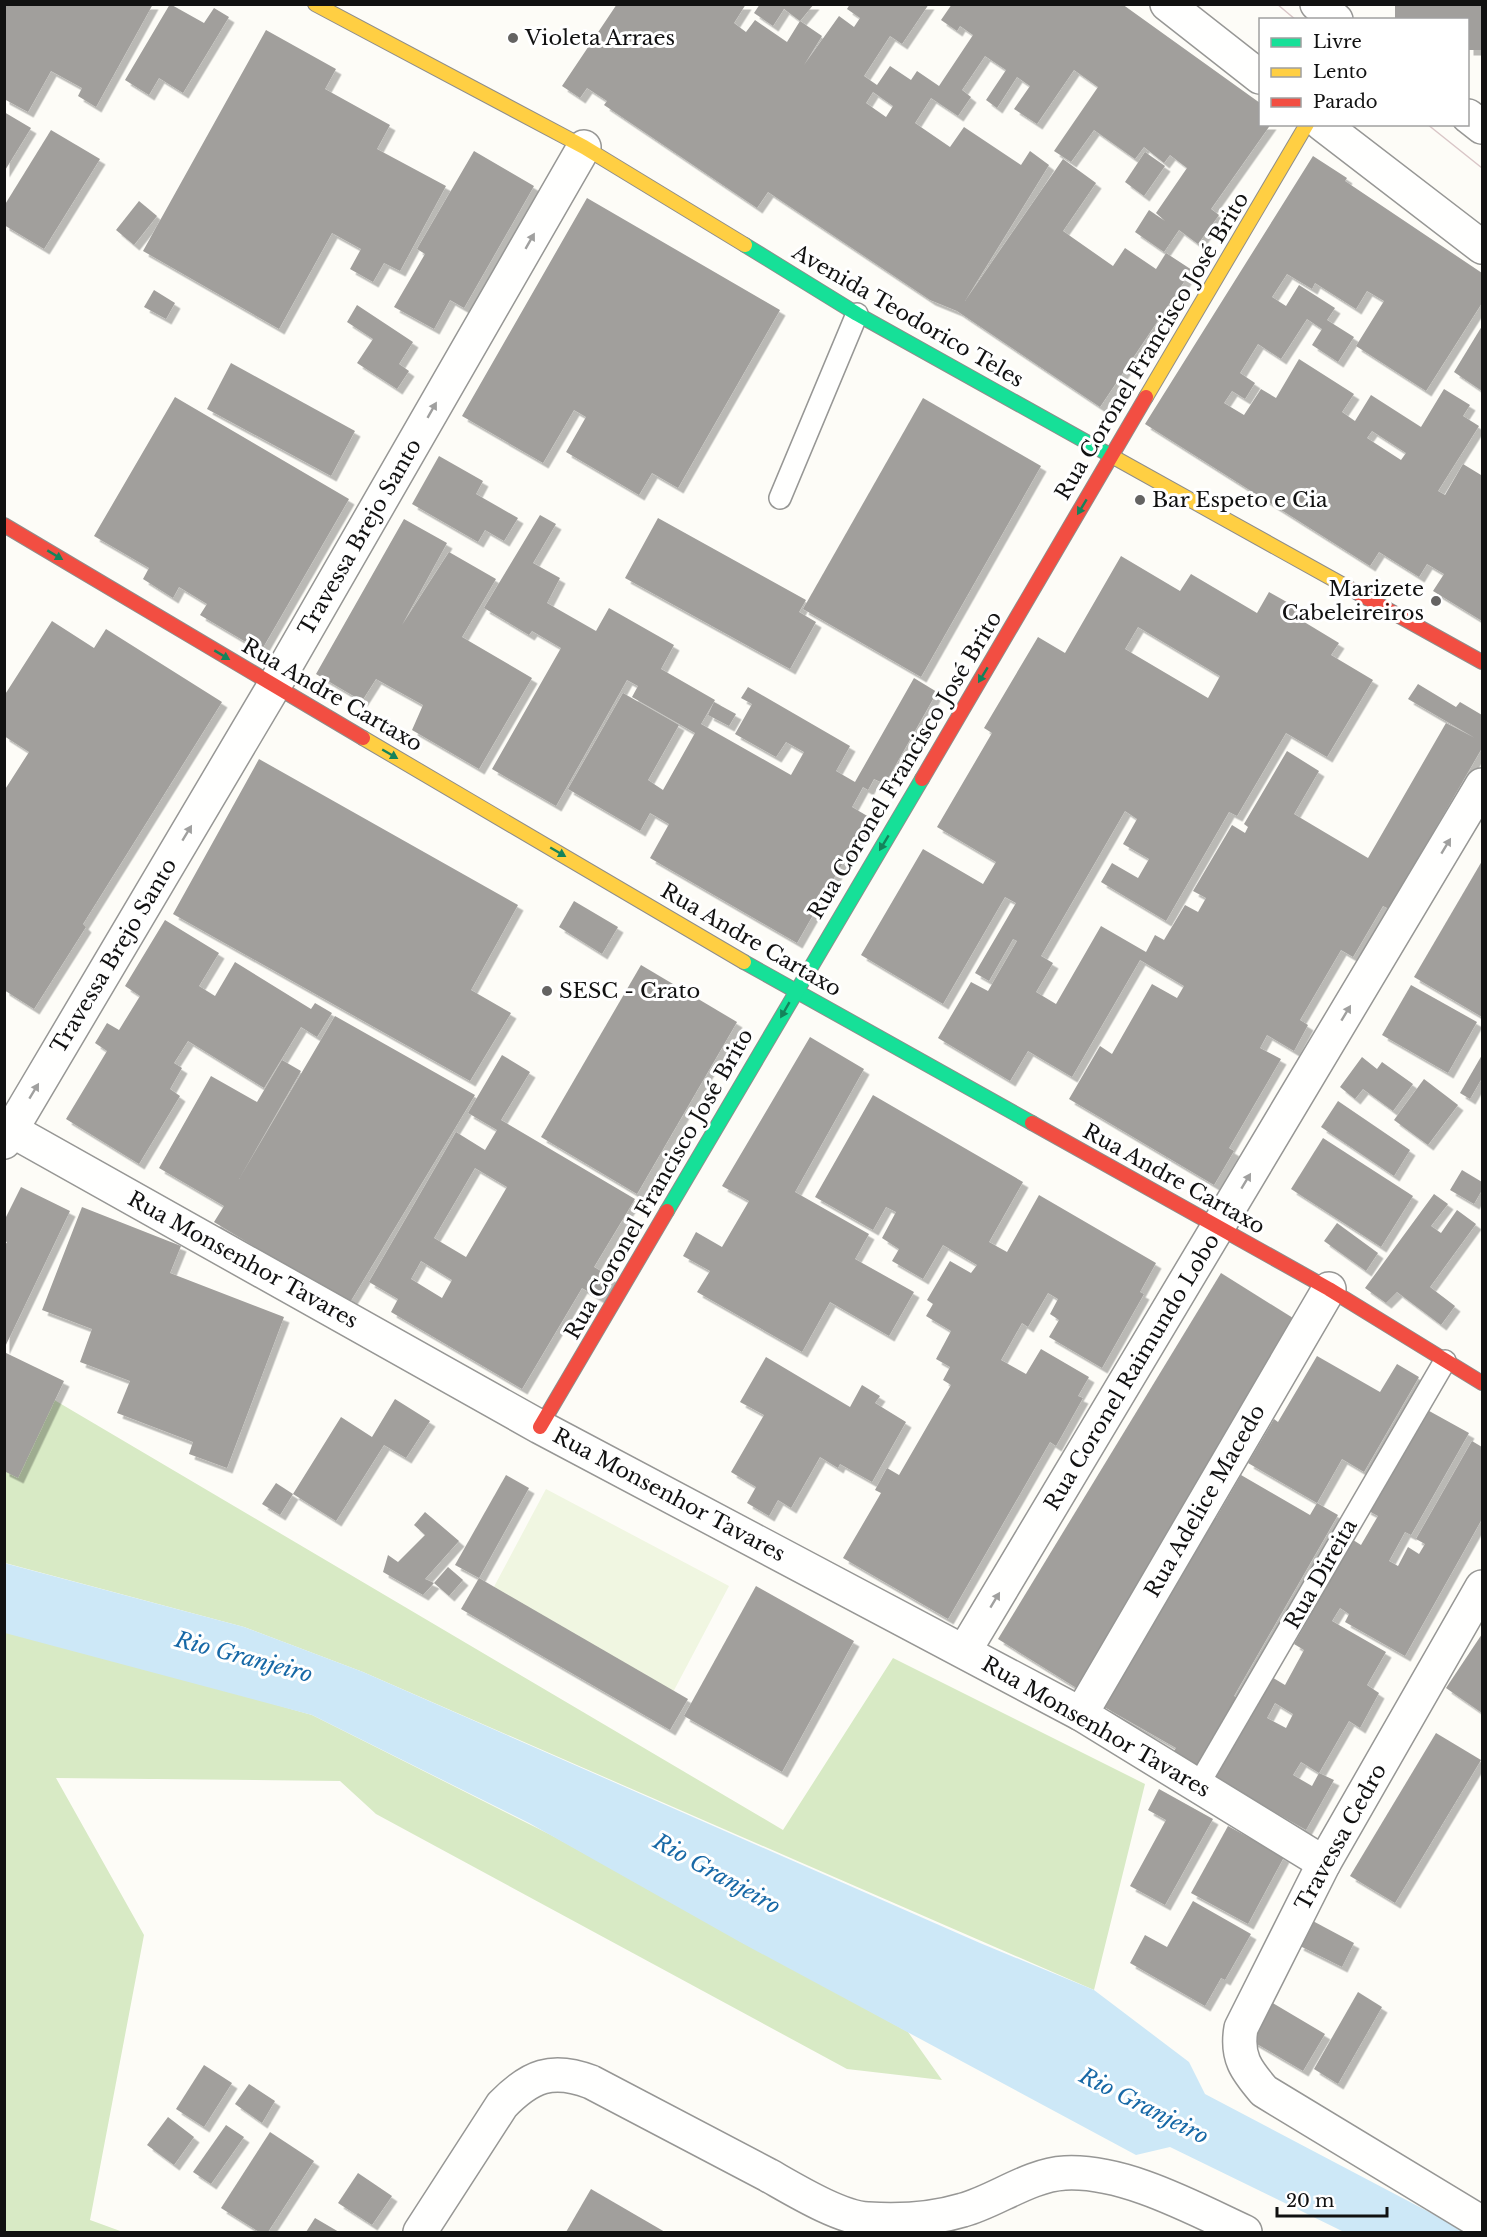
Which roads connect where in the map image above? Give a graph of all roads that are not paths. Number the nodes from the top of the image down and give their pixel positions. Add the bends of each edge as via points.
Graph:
1 (315, 4) edge
2 (1167, 4) edge
3 (1317, 4) edge
4 (1334, 18) edge
5 (1259, 76) edge
6 (1469, 117) edge
7 (1306, 126) edge
8 (1325, 126) edge
9 (1482, 127) edge
10 (584, 147) junction
11 (1482, 247) edge
12 (857, 314) junction
13 (1112, 456) junction
14 (780, 498) dead end
15 (4, 525) edge
16 (1482, 662) edge
17 (274, 686) junction
18 (1482, 785) edge
19 (796, 992) junction
20 (8, 1136) edge
21 (1218, 1228) junction
22 (1329, 1289) junction
23 (1445, 1361) junction
24 (1482, 1383) edge
25 (540, 1427) junction
26 (1482, 1587) edge
27 (965, 1650) junction
28 (1081, 1714) junction
29 (1197, 1787) junction
30 (1324, 1863) junction
31 (966, 2221) edge
32 (1482, 2223) edge
33 (420, 2232) edge
34 (1245, 2232) edge

1 - 10 street, Avenida Teodorico Teles
2 - 5 street
3 - 4 street
6 - 9 street
7 - 13 street, Rua Coronel Francisco José Brito
8 - 11 street
10 - 12 street, Avenida Teodorico Teles
17 -> 10 street, Travessa Brejo Santo
12 - 13 street, Avenida Teodorico Teles
12 - 14 lane
13 - 16 street, Avenida Teodorico Teles
13 -> 19 street, Rua Coronel Francisco José Brito
15 -> 17 street, Rua Andre Cartaxo
17 -> 19 street, Rua Andre Cartaxo
20 -> 17 street, Travessa Brejo Santo
21 -> 18 street, Rua Coronel Raimundo Lobo
19 - 21 street, Rua Andre Cartaxo
19 -> 25 street, Rua Coronel Francisco José Brito
20 - 25 street, Rua Monsenhor Tavares
21 - 22 street, Rua Andre Cartaxo
27 -> 21 street, Rua Coronel Raimundo Lobo
22 - 23 street, Rua Andre Cartaxo
22 - 28 street, Rua Adelice Macedo
23 - 24 street, Rua Andre Cartaxo
23 - 29 lane, Rua Direita
25 - 27 street, Rua Monsenhor Tavares
26 - 30 street, Travessa Cedro
27 - 28 street, Rua Monsenhor Tavares
28 - 29 street, Rua Monsenhor Tavares
29 - 30 street, Rua Monsenhor Tavares
30 - 32 street, Travessa Cedro via 1241,2028 1240,2059 1264,2091
31 - 33 street via 865,2219 821,2204 591,2082 555,2073 519,2087 502,2104
31 - 34 street via 1039,2180 1063,2173 1122,2181 1179,2201

